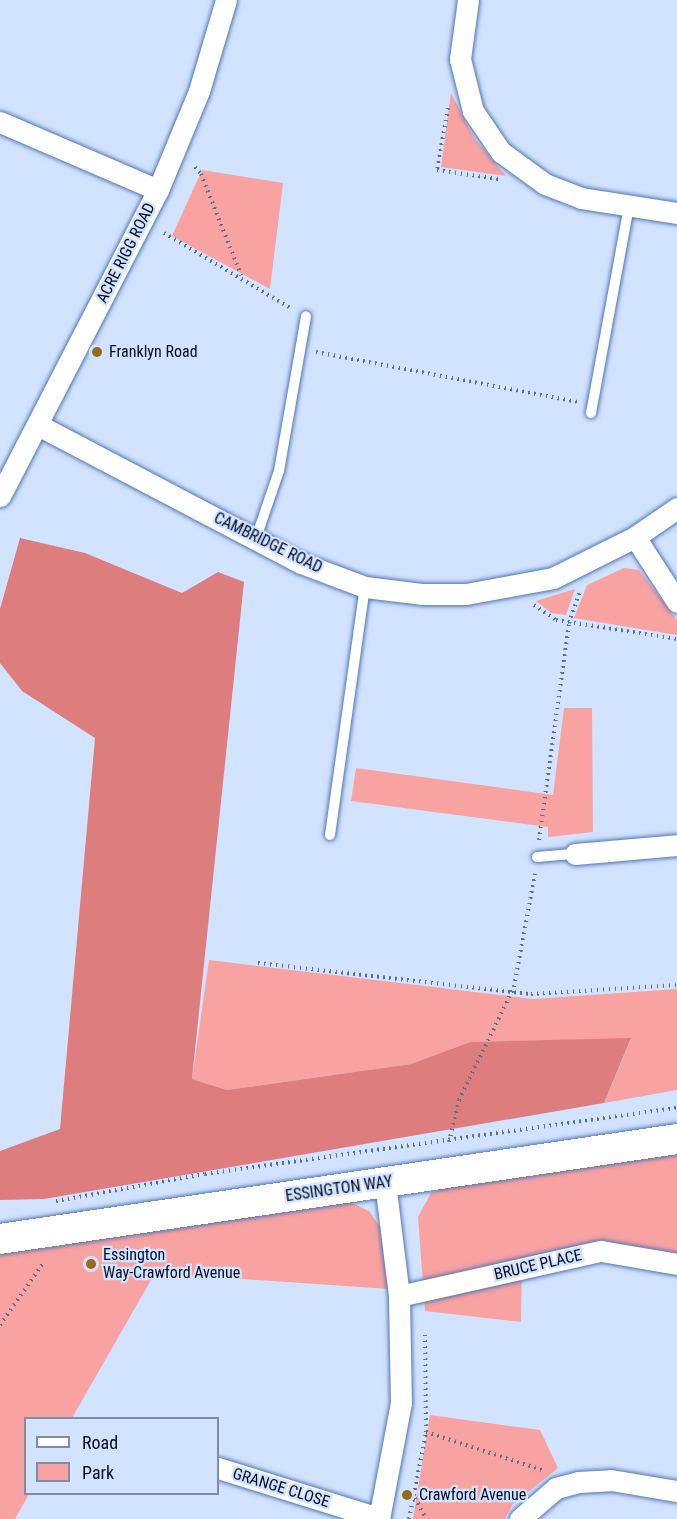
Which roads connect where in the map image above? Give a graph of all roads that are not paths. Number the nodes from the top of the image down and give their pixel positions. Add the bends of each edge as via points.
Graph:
1 (226, 0) edge
2 (468, 0) edge
3 (0, 123) edge
4 (158, 190) junction
5 (629, 206) junction
6 (677, 213) edge
7 (306, 316) road end
8 (592, 409) road end
9 (38, 425) junction
10 (0, 496) edge
11 (677, 508) edge
12 (635, 537) junction
13 (256, 538) junction
14 (365, 587) junction
15 (677, 602) edge
16 (330, 835) dead end
17 (677, 845) edge
18 (575, 854) joint
19 (537, 857) dead end
20 (677, 1139) edge
21 (385, 1182) junction
22 (0, 1239) edge
23 (677, 1263) edge
24 (399, 1296) junction
25 (219, 1468) edge
26 (677, 1491) edge
27 (379, 1518) edge
28 (520, 1519) edge

1 - 4 street, ACRE RIGG ROAD via 199,91
2 - 5 street via 460,59 473,111 501,152 581,198
3 - 4 street
4 - 9 street, ACRE RIGG ROAD
5 - 6 street
5 - 8 lane
7 - 13 lane via 279,471
9 - 10 street, ACRE RIGG ROAD
9 - 13 street, CAMBRIDGE ROAD
11 - 12 street, CAMBRIDGE ROAD
12 - 14 street, CAMBRIDGE ROAD via 553,578 518,587 466,594 422,594
12 - 15 street
13 - 14 street, CAMBRIDGE ROAD via 301,563
14 - 16 lane
17 - 18 street
18 - 19 lane
20 - 21 street, ESSINGTON WAY
21 - 22 street, ESSINGTON WAY
21 - 24 street
23 - 24 street, BRUCE PLACE via 601,1251
24 - 27 street via 400,1403
25 - 27 street, GRANGE CLOSE
26 - 28 street via 611,1480 578,1482 556,1488

